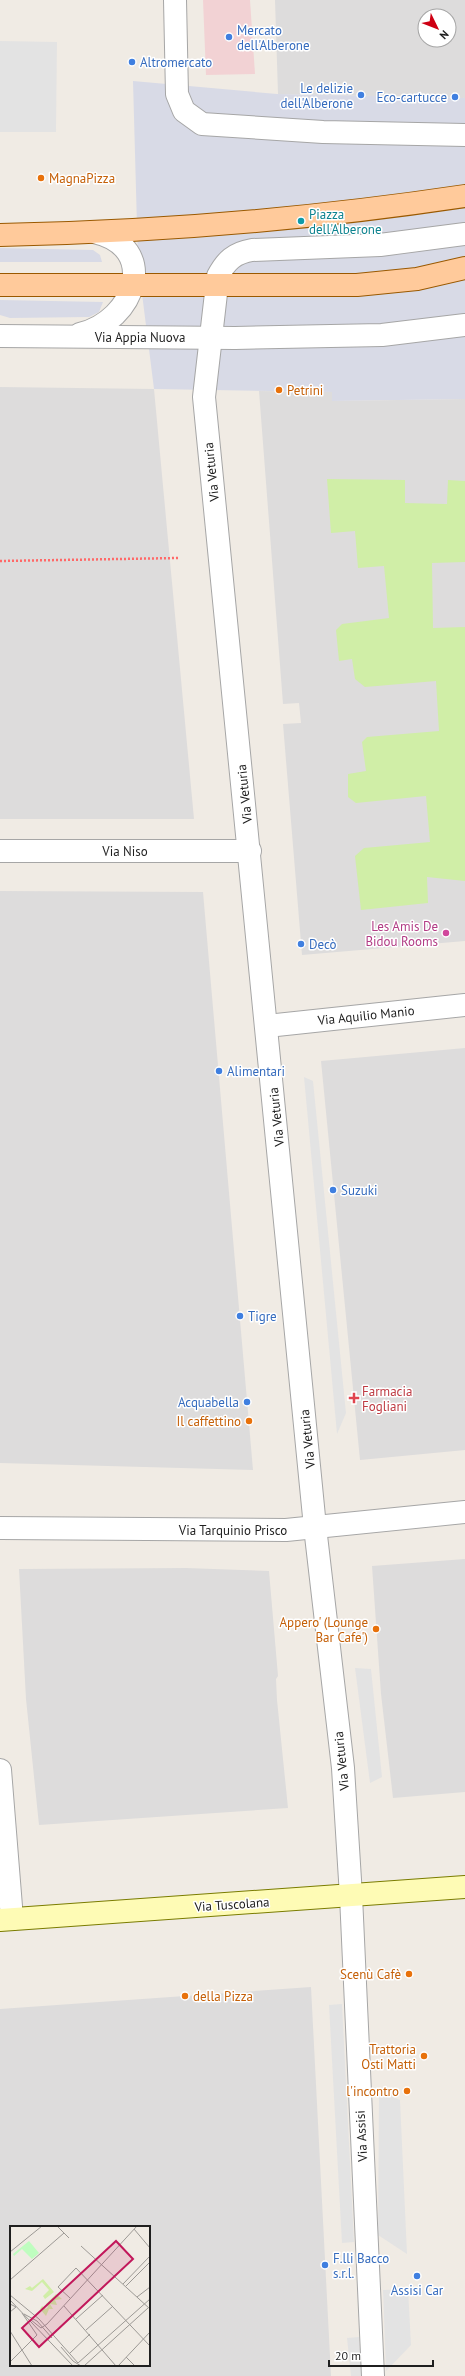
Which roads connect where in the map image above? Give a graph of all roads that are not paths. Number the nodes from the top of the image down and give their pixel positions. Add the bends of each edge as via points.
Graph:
1 (175, 0) edge
2 (465, 135) edge
3 (465, 196) edge
4 (94, 232) junction
5 (465, 234) edge
6 (0, 235) edge
7 (465, 268) edge
8 (0, 285) edge
9 (134, 285) junction
10 (217, 285) junction
11 (465, 324) edge
12 (0, 336) edge
13 (69, 337) junction
14 (210, 338) junction
15 (0, 851) edge
16 (250, 851) junction
17 (465, 1005) edge
18 (267, 1026) junction
19 (465, 1512) edge
20 (315, 1527) junction
21 (0, 1528) edge
22 (0, 1770) edge
23 (465, 1888) edge
24 (351, 1896) junction
25 (6, 1920) edge
26 (373, 2376) edge

1 - 2 street via 177,94 184,111 202,124 323,132
3 - 4 main road via 319,216
4 - 6 main road
4 - 9 street via 119,243 129,256
5 - 10 street via 388,244 243,251 228,261 218,276
7 - 10 main road via 417,279 375,284
8 - 9 main road
9 - 10 main road
9 - 13 street, Via Appia Nuova via 125,304 116,314 95,329
10 - 14 street
11 - 14 street via 382,335
12 - 13 street, Via Appia Nuova
13 - 14 street, Via Appia Nuova
14 - 16 street, Via Veturia via 204,413
15 - 16 street, Via Niso
16 - 18 street, Via Veturia
17 - 18 street, Via Aquilio Manio
18 - 20 street, Via Veturia
19 - 20 street, Via Tarquinio Prisco
20 - 21 street, Via Tarquinio Prisco via 286,1530
20 - 24 street, Via Veturia via 343,1768
22 - 25 street
23 - 24 main road, Via Tuscolana
24 - 25 main road, Via Tuscolana
24 - 26 street, Via Assisi

